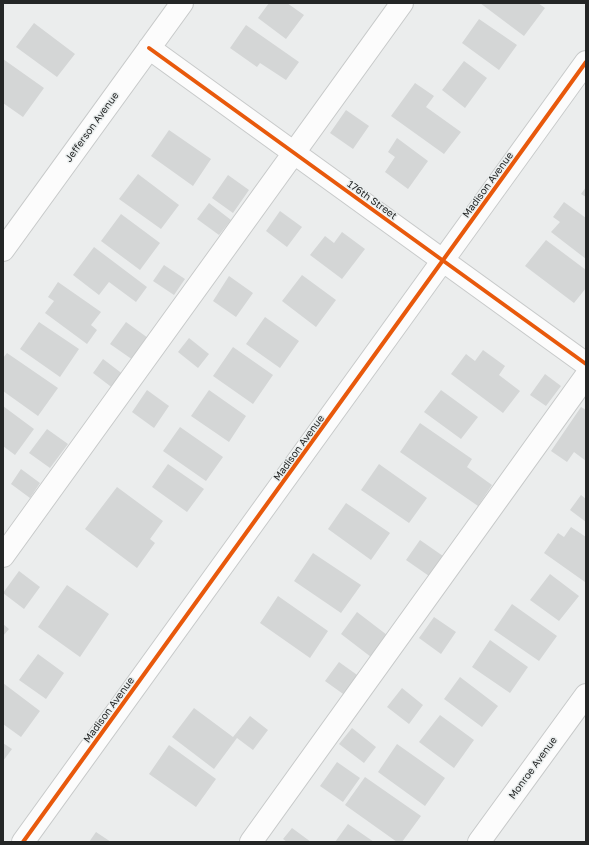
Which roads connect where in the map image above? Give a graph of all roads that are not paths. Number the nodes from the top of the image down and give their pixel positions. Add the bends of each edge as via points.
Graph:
1 (182, 3) edge
2 (402, 3) edge
3 (149, 48) junction
4 (586, 62) edge
5 (295, 153) junction
6 (3, 250) edge
7 (444, 261) junction
8 (586, 364) edge
9 (586, 376) edge
10 (3, 556) edge
11 (586, 695) edge
12 (23, 842) edge
13 (251, 842) edge
14 (480, 842) edge

1 - 3 street, Jefferson Avenue
2 - 5 street
3 - 5 street, 176th Street
3 - 6 street, Jefferson Avenue
4 - 7 street, Madison Avenue
5 - 7 street, 176th Street
5 - 10 street
7 - 8 street, 176th Street
7 - 12 street, Madison Avenue
9 - 13 street
11 - 14 street, Monroe Avenue

